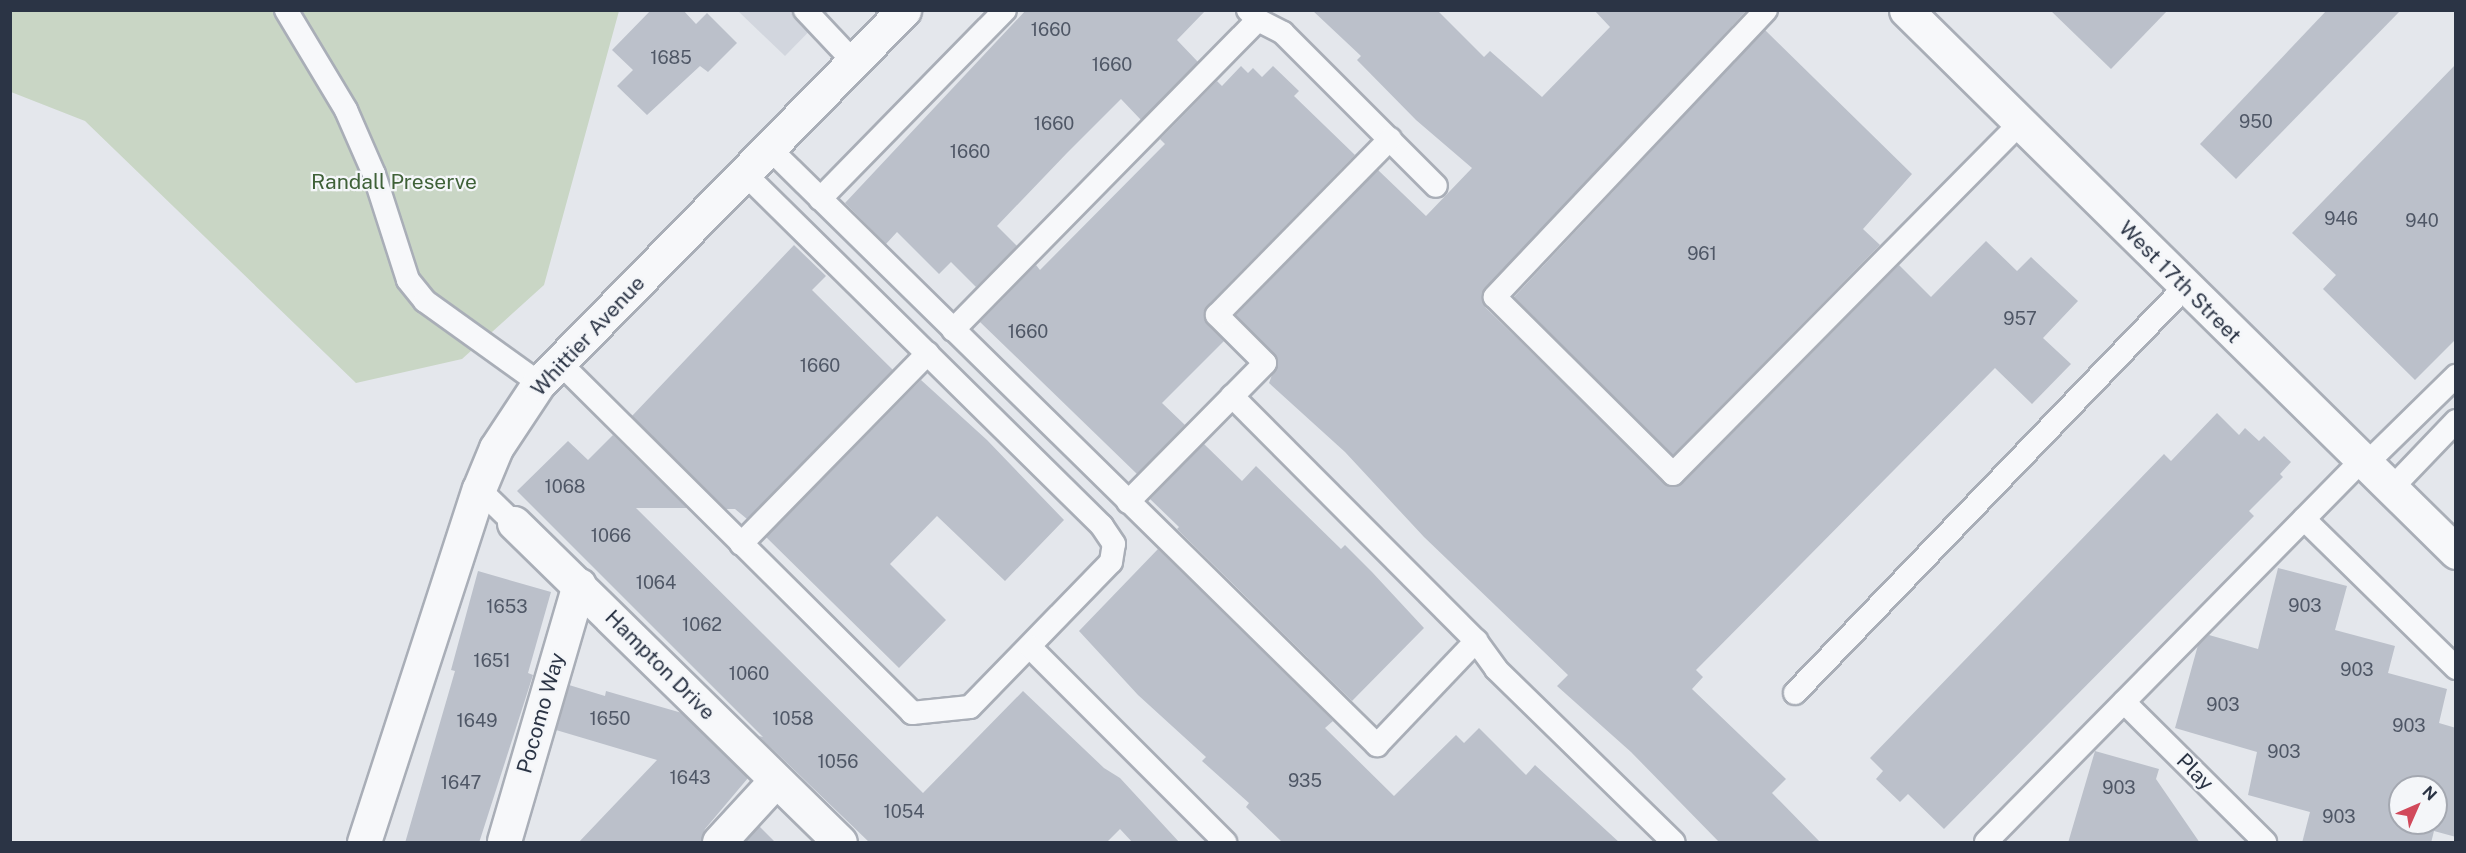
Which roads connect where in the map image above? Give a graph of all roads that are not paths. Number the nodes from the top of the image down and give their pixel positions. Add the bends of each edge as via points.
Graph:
1 (286, 10) edge
2 (805, 10) edge
3 (904, 10) edge
4 (1005, 10) edge
5 (1766, 10) edge
6 (1908, 11) edge
7 (1253, 15) edge
8 (854, 62) junction
9 (2020, 123) junction
10 (1390, 139) junction
11 (770, 149) junction
12 (745, 174) junction
13 (1436, 186) dead end
14 (820, 199) junction
15 (2185, 287) junction
16 (953, 330) junction
17 (928, 354) junction
18 (549, 373) junction
19 (2456, 376) edge
20 (1232, 396) junction
21 (2456, 421) edge
22 (2364, 462) junction
23 (479, 489) junction
24 (2391, 489) junction
25 (1128, 501) junction
26 (2304, 519) junction
27 (514, 523) joint
28 (741, 544) junction
29 (2456, 552) edge
30 (579, 585) junction
31 (1476, 641) junction
32 (1029, 647) junction
33 (2456, 668) edge
34 (1795, 693) dead end
35 (2124, 702) junction
36 (776, 780) junction
37 (504, 841) edge
38 (364, 843) edge
39 (719, 843) edge
40 (840, 843) edge
41 (1225, 843) edge
42 (1673, 843) edge
43 (1986, 843) edge
44 (2265, 843) edge

1 - 18 lane via 346,110 374,174 408,279 425,301
2 - 8 lane
3 - 8 street, Whittier Avenue
4 - 14 lane
5 - 9 lane via 1495,297 1673,474
6 - 9 street, West 17th Street
7 - 10 lane via 1283,33
7 - 16 lane
8 - 11 street, Whittier Avenue
9 - 15 street, West 17th Street
10 - 13 lane
10 - 20 lane via 1217,315 1265,363
11 - 12 street, Whittier Avenue
11 - 14 lane
12 - 17 lane
12 - 18 street, Whittier Avenue
14 - 16 lane
15 - 22 street, West 17th Street
15 - 34 lane
16 - 25 lane
17 - 28 lane
17 - 32 lane via 1102,526 1114,544 1111,562
18 - 23 street, Whittier Avenue via 496,448
18 - 28 lane
19 - 22 lane
20 - 25 lane
20 - 31 lane
21 - 24 lane
22 - 24 street, West 17th Street
22 - 26 lane
23 - 27 lane, Hampton Drive
23 - 38 street, Whittier Avenue
24 - 29 street, West 17th Street
25 - 31 lane via 1377,745
26 - 33 lane
26 - 35 lane
27 - 30 street, Hampton Drive
28 - 32 lane via 912,713 970,707
30 - 36 street, Hampton Drive
30 - 37 street, Pocomo Way
31 - 42 lane via 1496,669
32 - 41 lane
35 - 43 lane
35 - 44 lane, Play
36 - 39 street
36 - 40 street, Hampton Drive

